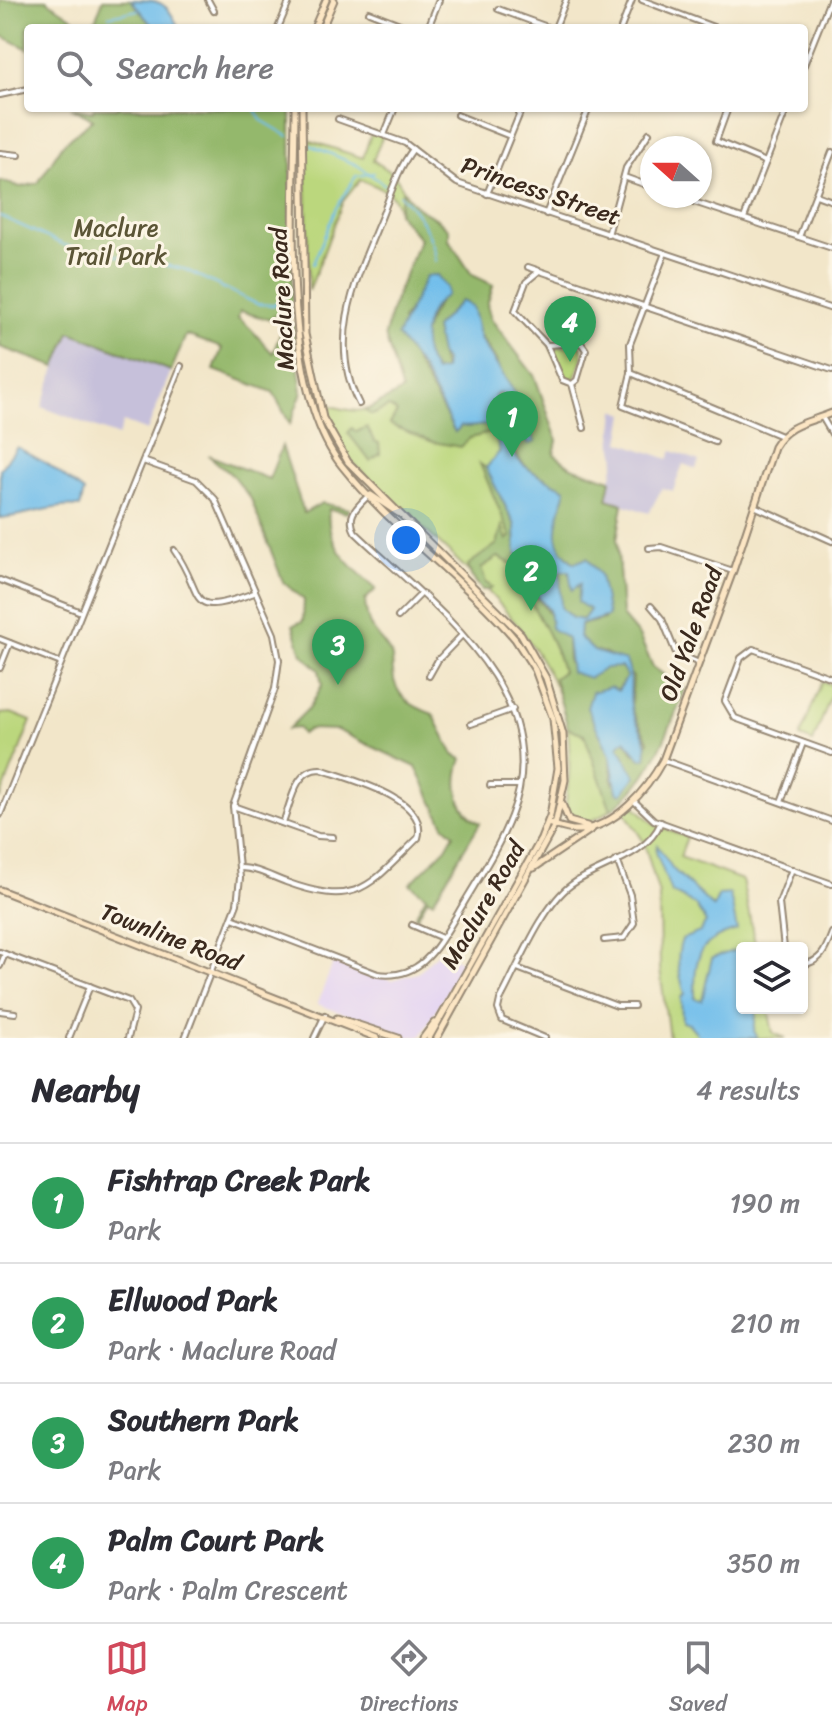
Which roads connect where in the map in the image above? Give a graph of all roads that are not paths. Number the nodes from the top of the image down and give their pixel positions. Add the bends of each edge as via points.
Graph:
1 (208, 0) edge
2 (290, 0) edge
3 (326, 0) edge
4 (334, 0) edge
5 (439, 0) edge
6 (566, 0) edge
7 (632, 0) edge
8 (642, 0) edge
9 (830, 0) edge
10 (498, 9) dead end
11 (214, 11) dead end
12 (369, 12) dead end
13 (691, 19) junction
14 (280, 24) edge
15 (316, 24) edge
16 (324, 24) edge
17 (400, 24) edge
18 (430, 24) edge
19 (541, 24) edge
20 (554, 24) edge
21 (623, 24) edge
22 (689, 24) edge
23 (705, 24) edge
24 (808, 55) edge
25 (24, 90) edge
26 (0, 95) edge
27 (295, 112) edge
28 (302, 112) edge
29 (393, 112) edge
30 (520, 112) edge
31 (587, 112) edge
32 (726, 112) edge
33 (785, 112) edge
34 (457, 115) dead end
35 (338, 119) dead end
36 (649, 133) dead end
37 (384, 135) junction
38 (510, 136) junction
39 (413, 149) junction
40 (832, 152) edge
41 (0, 153) edge
42 (19, 155) dead end
43 (766, 162) junction
44 (623, 177) junction
45 (640, 183) edge
46 (487, 194) junction
47 (816, 195) junction
48 (832, 201) edge
49 (712, 208) edge
50 (546, 214) junction
51 (744, 218) junction
52 (608, 235) junction
53 (799, 237) junction
54 (832, 248) edge
55 (665, 253) junction
56 (528, 267) dead end
57 (538, 272) junction
58 (646, 308) junction
59 (832, 309) edge
60 (547, 345) junction
61 (181, 366) dead end
62 (832, 370) edge
63 (631, 373) junction
64 (572, 384) junction
65 (359, 404) dead end
66 (832, 413) edge
67 (822, 417) junction
68 (584, 428) dead end
69 (832, 434) edge
70 (781, 436) junction
71 (715, 442) dead end
72 (143, 461) junction
73 (369, 494) junction
74 (754, 506) junction
75 (399, 513) junction
76 (832, 541) edge
77 (649, 548) dead end
78 (174, 550) dead end
79 (733, 571) junction
80 (0, 580) edge
81 (254, 593) junction
82 (420, 595) junction
83 (651, 606) dead end
84 (81, 612) junction
85 (398, 617) dead end
86 (462, 635) junction
87 (0, 639) edge
88 (10, 643) junction
89 (61, 663) junction
90 (699, 663) junction
91 (0, 668) edge
92 (429, 676) dead end
93 (832, 678) edge
94 (513, 709) junction
95 (471, 724) dead end
96 (803, 743) junction
97 (832, 753) edge
98 (663, 760) junction
99 (490, 785) dead end
100 (519, 785) junction
101 (634, 801) junction
102 (781, 802) junction
103 (562, 803) junction
104 (233, 806) junction
105 (0, 815) edge
106 (832, 821) edge
107 (661, 822) junction
108 (283, 823) junction
109 (548, 823) junction
110 (555, 825) junction
111 (596, 827) junction
112 (333, 837) dead end
113 (617, 860) junction
114 (239, 868) junction
115 (792, 869) junction
116 (531, 871) junction
117 (832, 884) edge
118 (0, 890) edge
119 (232, 918) junction
120 (412, 925) dead end
121 (832, 933) edge
122 (442, 938) junction
123 (604, 940) dead end
124 (783, 942) edge
125 (2, 953) edge
126 (808, 964) edge
127 (0, 966) edge
128 (517, 968) junction
129 (212, 972) junction
130 (90, 986) junction
131 (634, 1006) dead end
132 (0, 1011) edge
133 (15, 1013) dead end
134 (327, 1016) junction
135 (69, 1038) edge
136 (128, 1038) edge
137 (185, 1038) edge
138 (314, 1038) edge
139 (377, 1038) edge
140 (398, 1038) edge
141 (426, 1038) edge
142 (437, 1038) edge
143 (545, 1038) edge

1 - 11 street
2 - 14 street
3 - 15 main road
4 - 16 main road
5 - 18 street
6 - 20 street
7 - 21 street
8 - 13 street
9 - 24 street
10 - 19 street
12 - 17 street
13 - 22 street
13 - 23 street
25 - 26 street
27 - 73 main road, Maclure Road via 296,306 303,371 323,437
28 - 75 main road, Maclure Road via 305,334 312,381 341,451
29 - 37 street
30 - 38 street
31 - 50 street
32 - 43 street via 716,137 719,144
33 - 43 street
34 - 38 street
35 - 37 street, Princess Street
36 - 44 street
37 - 39 street, Princess Street
38 - 46 street
39 - 46 street, Princess Street via 450,180
39 - 65 street via 346,313 347,370
40 - 47 street
41 - 42 street
43 - 51 street
44 - 45 street
44 - 52 street
46 - 50 street, Princess Street
47 - 48 street
47 - 53 street
49 - 51 street
50 - 52 street, Princess Street
51 - 53 street
52 - 55 street, Princess Street
53 - 54 street
55 - 58 street
55 - 59 street, Princess Street
56 - 57 street
57 - 58 street
57 - 60 street via 526,282 515,311
58 - 62 street
58 - 63 street via 630,344
60 - 64 street via 562,380
60 - 64 street via 581,343 586,350
61 - 72 street
63 - 70 street
63 - 71 street via 623,406
64 - 68 street
66 - 67 main road
67 - 69 street
67 - 70 main road via 799,423
70 - 74 main road, Old Yale Road
72 - 81 street via 206,488 222,511
72 - 84 street
73 - 75 main road
73 - 82 street via 354,510 351,524
73 - 109 main road, Maclure Road via 501,623 535,670 553,719 557,753
74 - 76 street
74 - 79 main road, Old Yale Road
75 - 103 main road, Maclure Road via 506,617 536,657 563,734
77 - 79 street via 661,547
78 - 81 street via 206,605
79 - 90 main road, Old Yale Road
80 - 84 street
81 - 104 street via 277,642 278,677
82 - 85 street
82 - 86 street
83 - 90 street via 676,653
84 - 89 street
86 - 92 street
86 - 94 street via 480,652
87 - 88 street
88 - 89 street
88 - 91 street
89 - 105 street
90 - 98 main road, Old Yale Road
93 - 96 street via 753,649 741,658 726,709 735,718
94 - 95 street
94 - 100 street via 522,761
96 - 97 street
96 - 102 street
98 - 101 main road, Old Yale Road
98 - 102 street
99 - 100 street
100 - 122 street via 503,834
101 - 107 street
101 - 111 main road, Old Yale Road
102 - 106 street
103 - 110 main road, Maclure Road
103 - 111 main road via 574,824
104 - 108 street
104 - 114 street
107 - 113 street via 645,844
107 - 115 street
108 - 112 street
108 - 114 street via 302,775 320,769 401,801 420,829 418,838 379,875 339,896
109 - 110 main road
109 - 141 main road, Maclure Road
110 - 111 main road via 577,831
110 - 116 main road, Maclure Road
111 - 116 main road, Old Yale Road
113 - 123 street via 634,923 624,938
113 - 128 street via 561,894
114 - 119 street
115 - 117 street
115 - 124 street via 779,903
116 - 142 main road, Maclure Road
118 - 129 main road, Townline Road
119 - 122 street via 391,976 426,962
119 - 129 street
120 - 122 street
121 - 126 street via 824,955
125 - 127 street
125 - 130 street
128 - 131 street via 617,1006
128 - 143 street via 499,1013 505,1022
129 - 134 main road, Townline Road
129 - 137 street
130 - 135 street
130 - 136 street via 129,1001 135,1011
132 - 133 street
134 - 138 street
134 - 139 main road, Townline Road
134 - 140 main road, Townline Road

